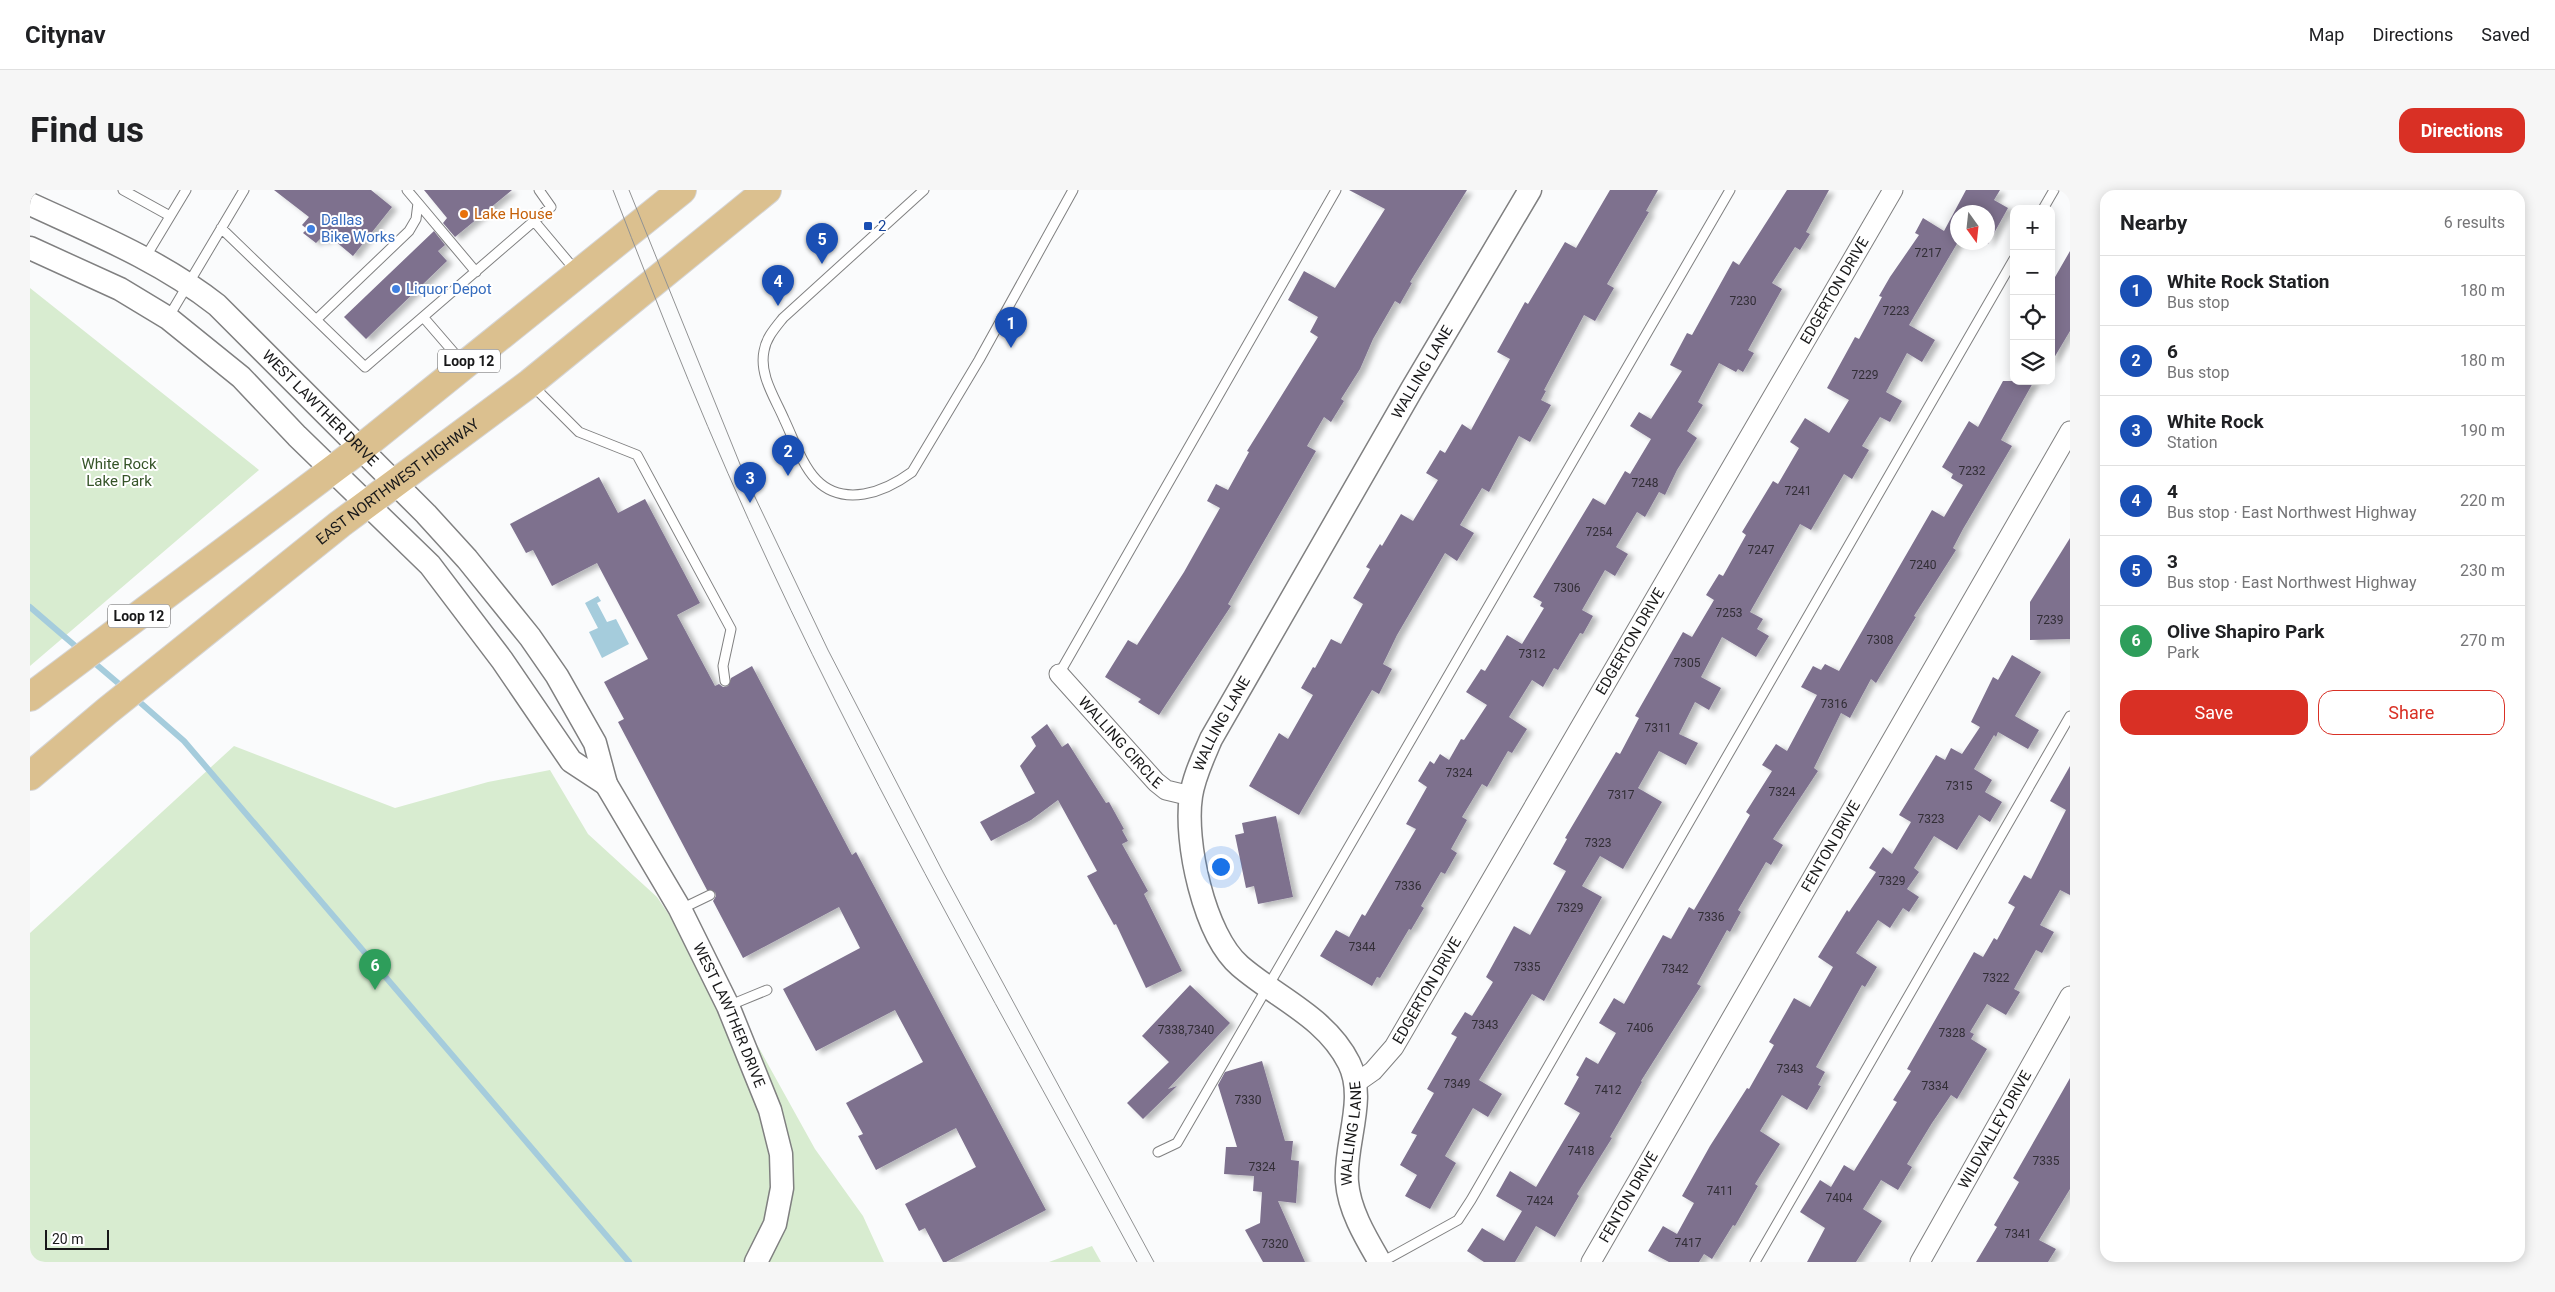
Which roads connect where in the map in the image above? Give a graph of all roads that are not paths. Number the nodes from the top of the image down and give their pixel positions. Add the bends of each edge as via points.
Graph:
1 (123, 190) edge
2 (186, 190) edge
3 (244, 190) edge
4 (407, 190) edge
5 (539, 190) edge
6 (682, 190) edge
7 (767, 190) edge
8 (924, 190) edge
9 (1073, 190) edge
10 (1336, 190) edge
11 (1530, 190) edge
12 (1730, 190) edge
13 (1893, 190) edge
14 (2054, 190) edge
15 (418, 203) junction
16 (30, 204) edge
17 (2045, 205) edge
18 (170, 216) junction
19 (534, 221) junction
20 (221, 228) junction
21 (30, 248) edge
22 (145, 258) junction
23 (2010, 266) edge
24 (476, 272) junction
25 (578, 274) junction
26 (188, 283) junction
27 (168, 318) junction
28 (424, 318) junction
29 (317, 319) junction
30 (464, 364) junction
31 (530, 383) junction
32 (2070, 431) edge
33 (360, 449) junction
34 (332, 470) junction
35 (396, 484) junction
36 (367, 504) junction
37 (1059, 674) joint
38 (557, 676) junction
39 (725, 681) dead end
40 (528, 696) junction
41 (30, 697) edge
42 (2070, 716) edge
43 (30, 776) edge
44 (606, 784) junction
45 (1191, 796) junction
46 (710, 895) dead end
47 (680, 909) junction
48 (1268, 988) junction
49 (767, 990) dead end
50 (2070, 996) edge
51 (728, 1006) junction
52 (1356, 1084) junction
53 (1158, 1152) dead end
54 (756, 1262) edge
55 (1381, 1262) edge
56 (1591, 1262) edge
57 (1754, 1262) edge
58 (1920, 1262) edge

1 - 18 lane
2 - 18 lane
3 - 20 lane
4 - 15 lane
5 - 19 lane via 551,207
6 - 25 main road, Loop 12
7 - 31 main road, EAST NORTHWEST HIGHWAY
8 - 9 lane via 778,323 767,340 765,375 809,472 825,489 836,493 860,494 889,486 912,472 979,360
10 - 37 lane
11 - 45 street, WALLING LANE via 1211,739
12 - 48 lane
13 - 52 street, EDGERTON DRIVE via 1394,1047 1373,1071
14 - 17 lane
15 - 24 lane
15 - 29 lane via 416,219 409,231
16 - 22 street, WEST LAWTHER DRIVE
18 - 22 lane
19 - 24 lane
19 - 25 lane
20 - 26 lane
20 - 29 lane
21 - 27 street, WEST LAWTHER DRIVE via 120,289
22 - 26 street, WEST LAWTHER DRIVE
23 - 55 lane via 1472,1200 1458,1220
24 - 28 lane
25 - 30 main road, Loop 12
26 - 27 lane
26 - 33 street, WEST LAWTHER DRIVE via 217,306
27 - 34 street, WEST LAWTHER DRIVE via 241,377
28 - 29 lane via 365,367
28 - 30 lane
30 - 33 main road, Loop 12
31 - 35 main road, EAST NORTHWEST HIGHWAY
31 - 39 lane via 579,432 637,455 731,629 722,666
32 - 56 street, FENTON DRIVE
33 - 34 main road, Loop 12
33 - 35 street, WEST LAWTHER DRIVE
34 - 36 street, WEST LAWTHER DRIVE
34 - 41 main road, Loop 12
35 - 36 main road, EAST NORTHWEST HIGHWAY
35 - 38 street, WEST LAWTHER DRIVE via 467,559 530,636
36 - 40 street, WEST LAWTHER DRIVE via 430,565
36 - 43 main road, EAST NORTHWEST HIGHWAY
37 - 45 street, WALLING CIRCLE via 1156,782 1166,790
38 - 40 street
38 - 44 street, WEST LAWTHER DRIVE via 596,743
40 - 44 street, WEST LAWTHER DRIVE via 571,761
42 - 57 lane
44 - 47 street, WEST LAWTHER DRIVE
45 - 48 street, WALLING LANE via 1190,824 1198,884 1220,940 1238,965
46 - 47 lane
47 - 51 street, WEST LAWTHER DRIVE
48 - 52 street, WALLING LANE via 1299,1007 1332,1037 1350,1063
48 - 53 lane via 1177,1143
49 - 51 lane
50 - 58 street, WILDVALLEY DRIVE
51 - 54 street, WEST LAWTHER DRIVE via 770,1110 781,1154 782,1188 775,1224
52 - 55 street, WALLING LANE via 1347,1156 1347,1184 1364,1235

